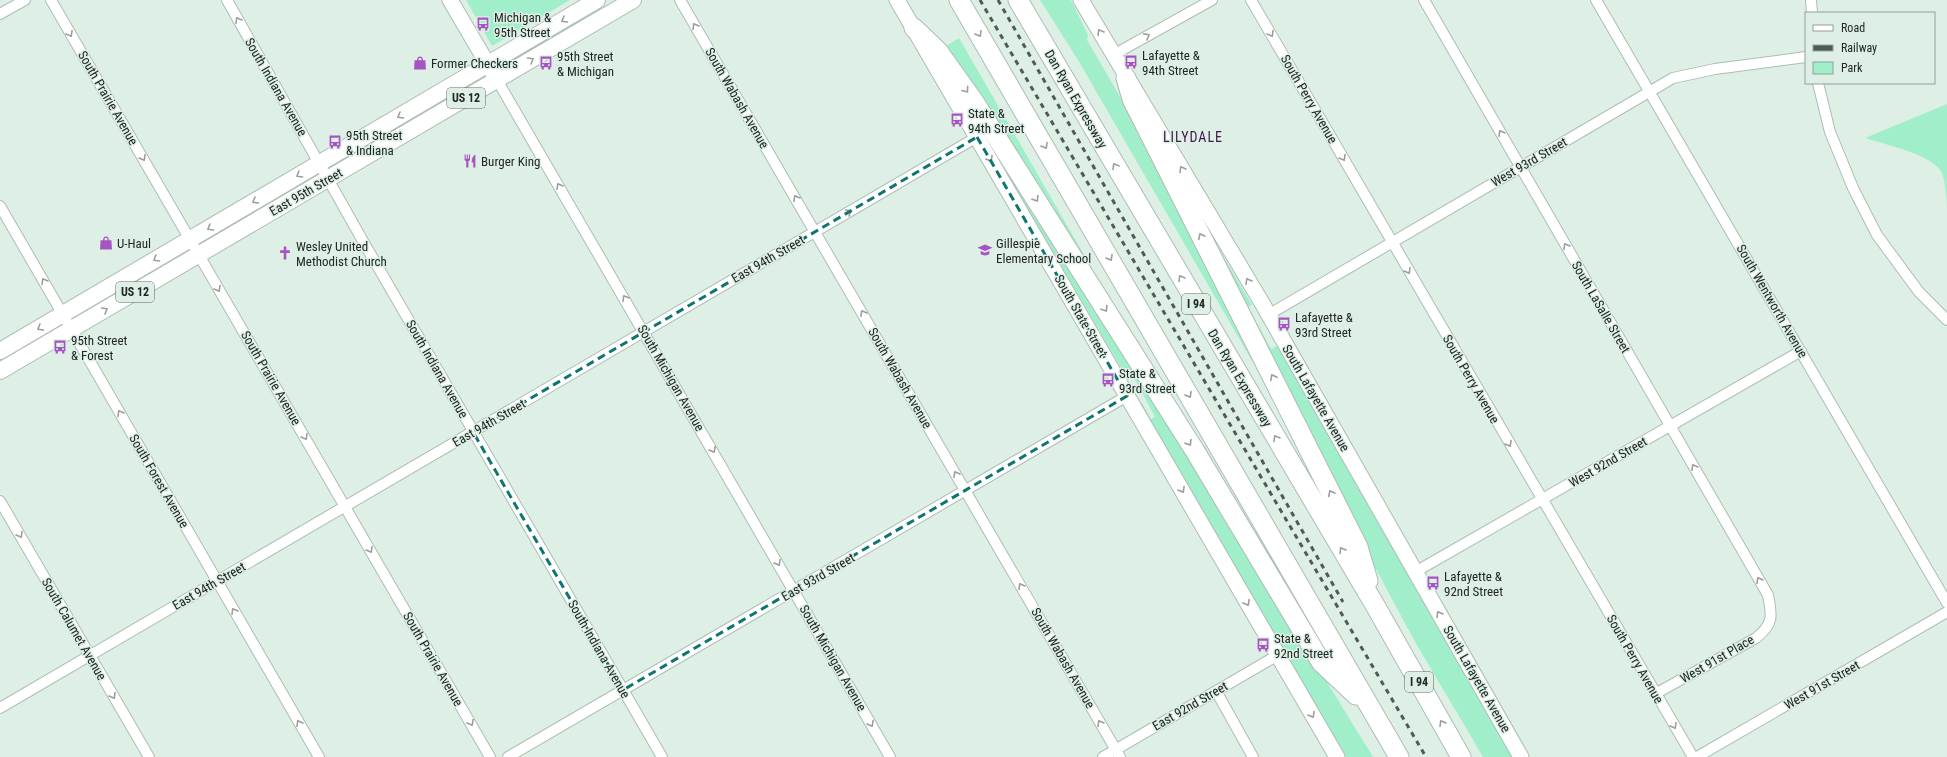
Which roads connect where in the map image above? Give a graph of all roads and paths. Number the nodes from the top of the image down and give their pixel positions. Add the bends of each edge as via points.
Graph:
1 (25, 0) edge
2 (51, 0) edge
3 (226, 0) edge
4 (450, 0) edge
5 (597, 0) edge
6 (633, 0) edge
7 (680, 0) edge
8 (897, 0) edge
9 (959, 0) edge
10 (1018, 0) edge
11 (1081, 0) edge
12 (1212, 0) edge
13 (1251, 0) edge
14 (1424, 0) edge
15 (1596, 0) edge
16 (1812, 0) edge
17 (1812, 12) edge
18 (0, 14) edge
19 (914, 28) junction
20 (1114, 55) junction
21 (1805, 57) edge
22 (488, 64) junction
23 (1126, 78) junction
24 (497, 80) junction
25 (1818, 84) edge
26 (1649, 91) junction
27 (977, 137) junction
28 (319, 163) junction
29 (1521, 167) junction
30 (328, 179) junction
31 (0, 206) edge
32 (816, 232) junction
33 (190, 239) junction
34 (1392, 242) junction
35 (199, 255) junction
36 (63, 315) junction
37 (1268, 315) junction
38 (1947, 320) edge
39 (72, 330) junction
40 (644, 332) junction
41 (0, 351) edge
42 (1801, 351) junction
43 (0, 372) edge
44 (1127, 396) junction
45 (1670, 426) junction
46 (473, 432) junction
47 (966, 491) junction
48 (1542, 500) junction
49 (0, 501) edge
50 (345, 506) junction
51 (1415, 572) junction
52 (217, 581) junction
53 (794, 591) junction
54 (1947, 603) edge
55 (1376, 607) junction
56 (1947, 612) edge
57 (1772, 616) joint
58 (1278, 655) junction
59 (90, 656) junction
60 (623, 690) junction
61 (1216, 692) junction
62 (1655, 694) junction
63 (0, 708) edge
64 (1371, 709) junction
65 (1118, 753) edge
66 (149, 757) edge
67 (319, 757) edge
68 (490, 757) edge
69 (508, 757) edge
70 (662, 757) edge
71 (890, 757) edge
72 (1103, 757) edge
73 (1253, 757) edge
74 (1337, 757) edge
75 (1399, 757) edge
76 (1461, 757) edge
77 (1521, 757) edge
78 (1693, 757) edge
79 (1697, 757) edge

1 - 18 street
2 -> 33 street, South Prairie Avenue
28 -> 3 street, South Indiana Avenue
4 - 22 main road, South Michigan Avenue
5 -> 22 main road, East 95th Street / US 12
24 -> 6 main road, East 95th Street / US 12
32 -> 7 street, South Wabash Avenue
8 - 19 main road, South State Street
9 -> 64 highway
55 -> 10 highway, Dan Ryan Expressway / I 94
20 -> 11 main road, South Lafayette Avenue
20 -> 12 street
13 -> 34 street, South Perry Avenue
29 -> 14 street, South LaSalle Street
15 - 26 street, South Wentworth Avenue
16 - 17 street
19 - 27 main road, South State Street
19 -> 64 highway via 938,51 975,103 1195,451 1321,662
20 - 23 main road, South Lafayette Avenue
21 - 26 street, West 93rd Street via 1673,78
22 - 24 main road, South Michigan Avenue
22 -> 28 main road, East 95th Street / US 12
37 -> 23 main road, South Lafayette Avenue via 1139,95
55 -> 23 highway via 1358,547 1132,99
24 - 30 main road, East 95th Street / US 12
40 -> 24 street, South Michigan Avenue
25 - 38 street via 1830,132 1877,235 1919,292
26 - 29 street, West 93rd Street
26 - 42 street, South Wentworth Avenue
32 -> 27 street, East 94th Street
27 -> 44 main road, South State Street
28 - 30 street, South Indiana Avenue
28 -> 33 main road, East 95th Street / US 12
29 - 34 street, West 93rd Street
45 -> 29 street, South LaSalle Street
30 - 35 main road, East 95th Street / US 12
30 - 46 street, South Indiana Avenue
36 -> 31 street, South Forest Avenue
32 - 40 street, East 94th Street
47 -> 32 street, South Wabash Avenue
33 - 35 street, South Prairie Avenue
33 -> 36 main road, East 95th Street / US 12
34 - 37 street, West 93rd Street
34 -> 48 street, South Perry Avenue
39 -> 35 main road, East 95th Street / US 12
35 -> 50 street, South Prairie Avenue
36 - 39 street, South Forest Avenue
36 -> 41 main road, East 95th Street / US 12
37 - 51 main road, South Lafayette Avenue
39 - 43 main road, East 95th Street / US 12
52 -> 39 street, South Forest Avenue
40 - 46 street, East 94th Street
40 -> 53 street, South Michigan Avenue
42 - 45 street, West 92nd Street
42 - 54 street, South Wentworth Avenue
44 - 47 street, East 93rd Street
44 -> 58 main road, South State Street
45 - 48 street, West 92nd Street
57 -> 45 street, South LaSalle Street via 1768,595
46 - 50 street, East 94th Street
46 - 60 street, South Indiana Avenue
47 - 53 street, East 93rd Street
65 -> 47 street, South Wabash Avenue
48 - 51 street, West 92nd Street
48 - 62 street, South Perry Avenue
49 -> 59 street, South Calumet Avenue
50 - 52 street, East 94th Street
50 -> 68 street, South Prairie Avenue
77 -> 51 main road, South Lafayette Avenue
52 - 59 street, East 94th Street
67 -> 52 street, South Forest Avenue
53 - 60 street, East 93rd Street
53 -> 71 street, South Michigan Avenue
76 -> 55 highway, Dan Ryan Expressway / I 94
56 - 79 street, West 91st Street
57 - 62 street, West 91st Place via 1764,632 1756,638
58 - 61 street, East 92nd Street
58 -> 74 main road, South State Street
59 - 63 street, East 94th Street
59 -> 66 street, South Calumet Avenue
60 - 69 street, East 93rd Street
60 - 70 street, South Indiana Avenue
61 - 65 street, East 92nd Street
61 - 73 street
62 -> 78 street, South Perry Avenue
64 - 75 highway
65 - 72 street, East 92nd Street

